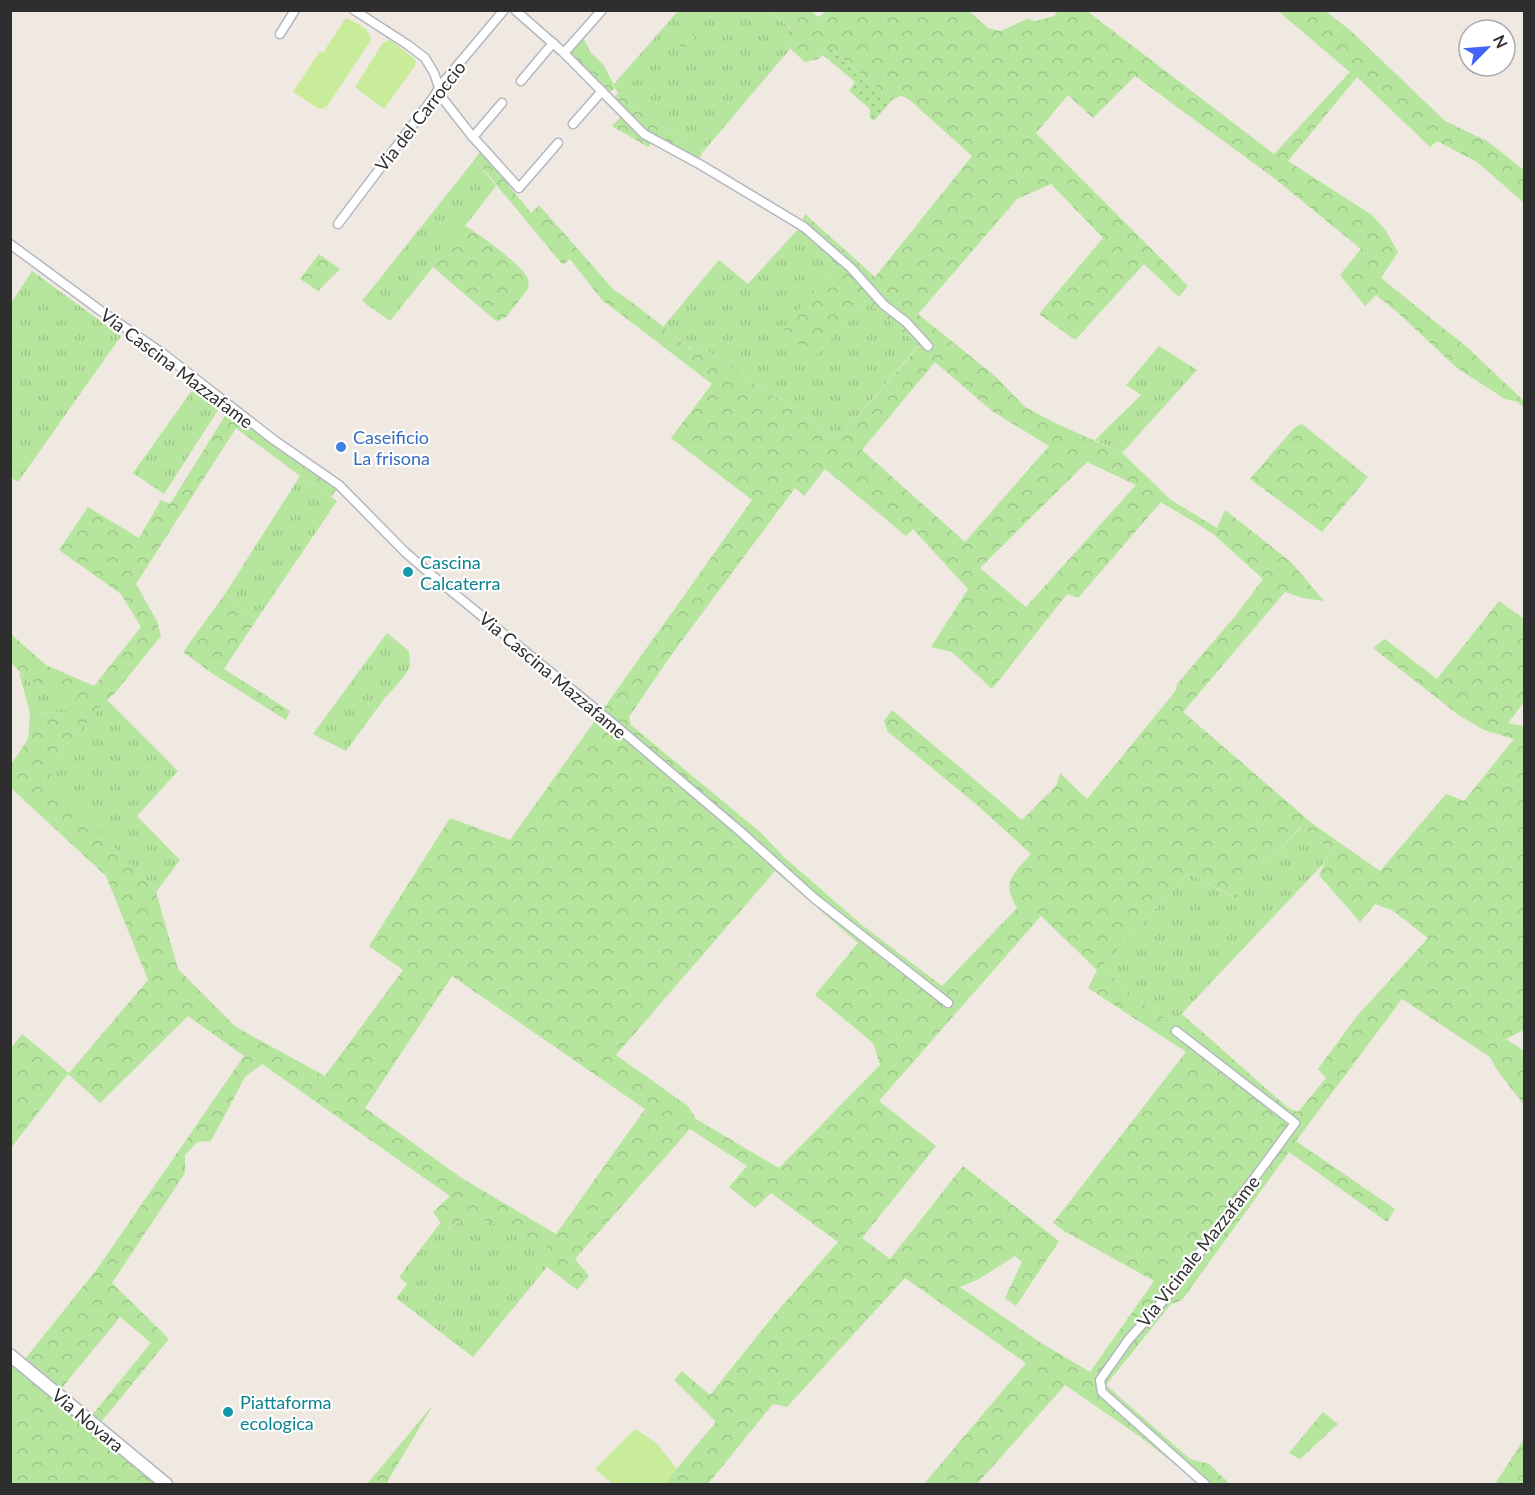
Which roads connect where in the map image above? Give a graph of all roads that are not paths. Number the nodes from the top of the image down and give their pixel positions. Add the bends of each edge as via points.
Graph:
1 (295, 10) edge
2 (354, 10) edge
3 (504, 10) edge
4 (515, 10) edge
5 (602, 10) edge
6 (280, 34) dead end
7 (553, 44) junction
8 (564, 53) junction
9 (520, 81) dead end
10 (439, 88) junction
11 (602, 91) junction
12 (502, 103) dead end
13 (573, 124) dead end
14 (473, 137) junction
15 (558, 143) dead end
16 (338, 224) dead end
17 (10, 244) edge
18 (928, 346) dead end
19 (948, 1003) dead end
20 (1176, 1030) dead end
21 (10, 1354) edge
22 (166, 1485) edge
23 (1205, 1485) edge

1 - 6 street
2 - 10 street via 422,55
3 - 10 street, Via del Carroccio
4 - 7 street
5 - 8 street
7 - 8 street
7 - 9 street
8 - 11 street
10 - 14 street
10 - 16 street, Via del Carroccio
11 - 13 street
11 - 18 street via 646,135 801,224
12 - 14 street
14 - 15 street via 519,188
17 - 19 street, Via Cascina Mazzafame via 339,485 428,572 609,720 814,898
20 - 23 street, Via Vicinale Mazzafame via 1296,1123 1100,1380 1102,1392
21 - 22 street, Via Novara

